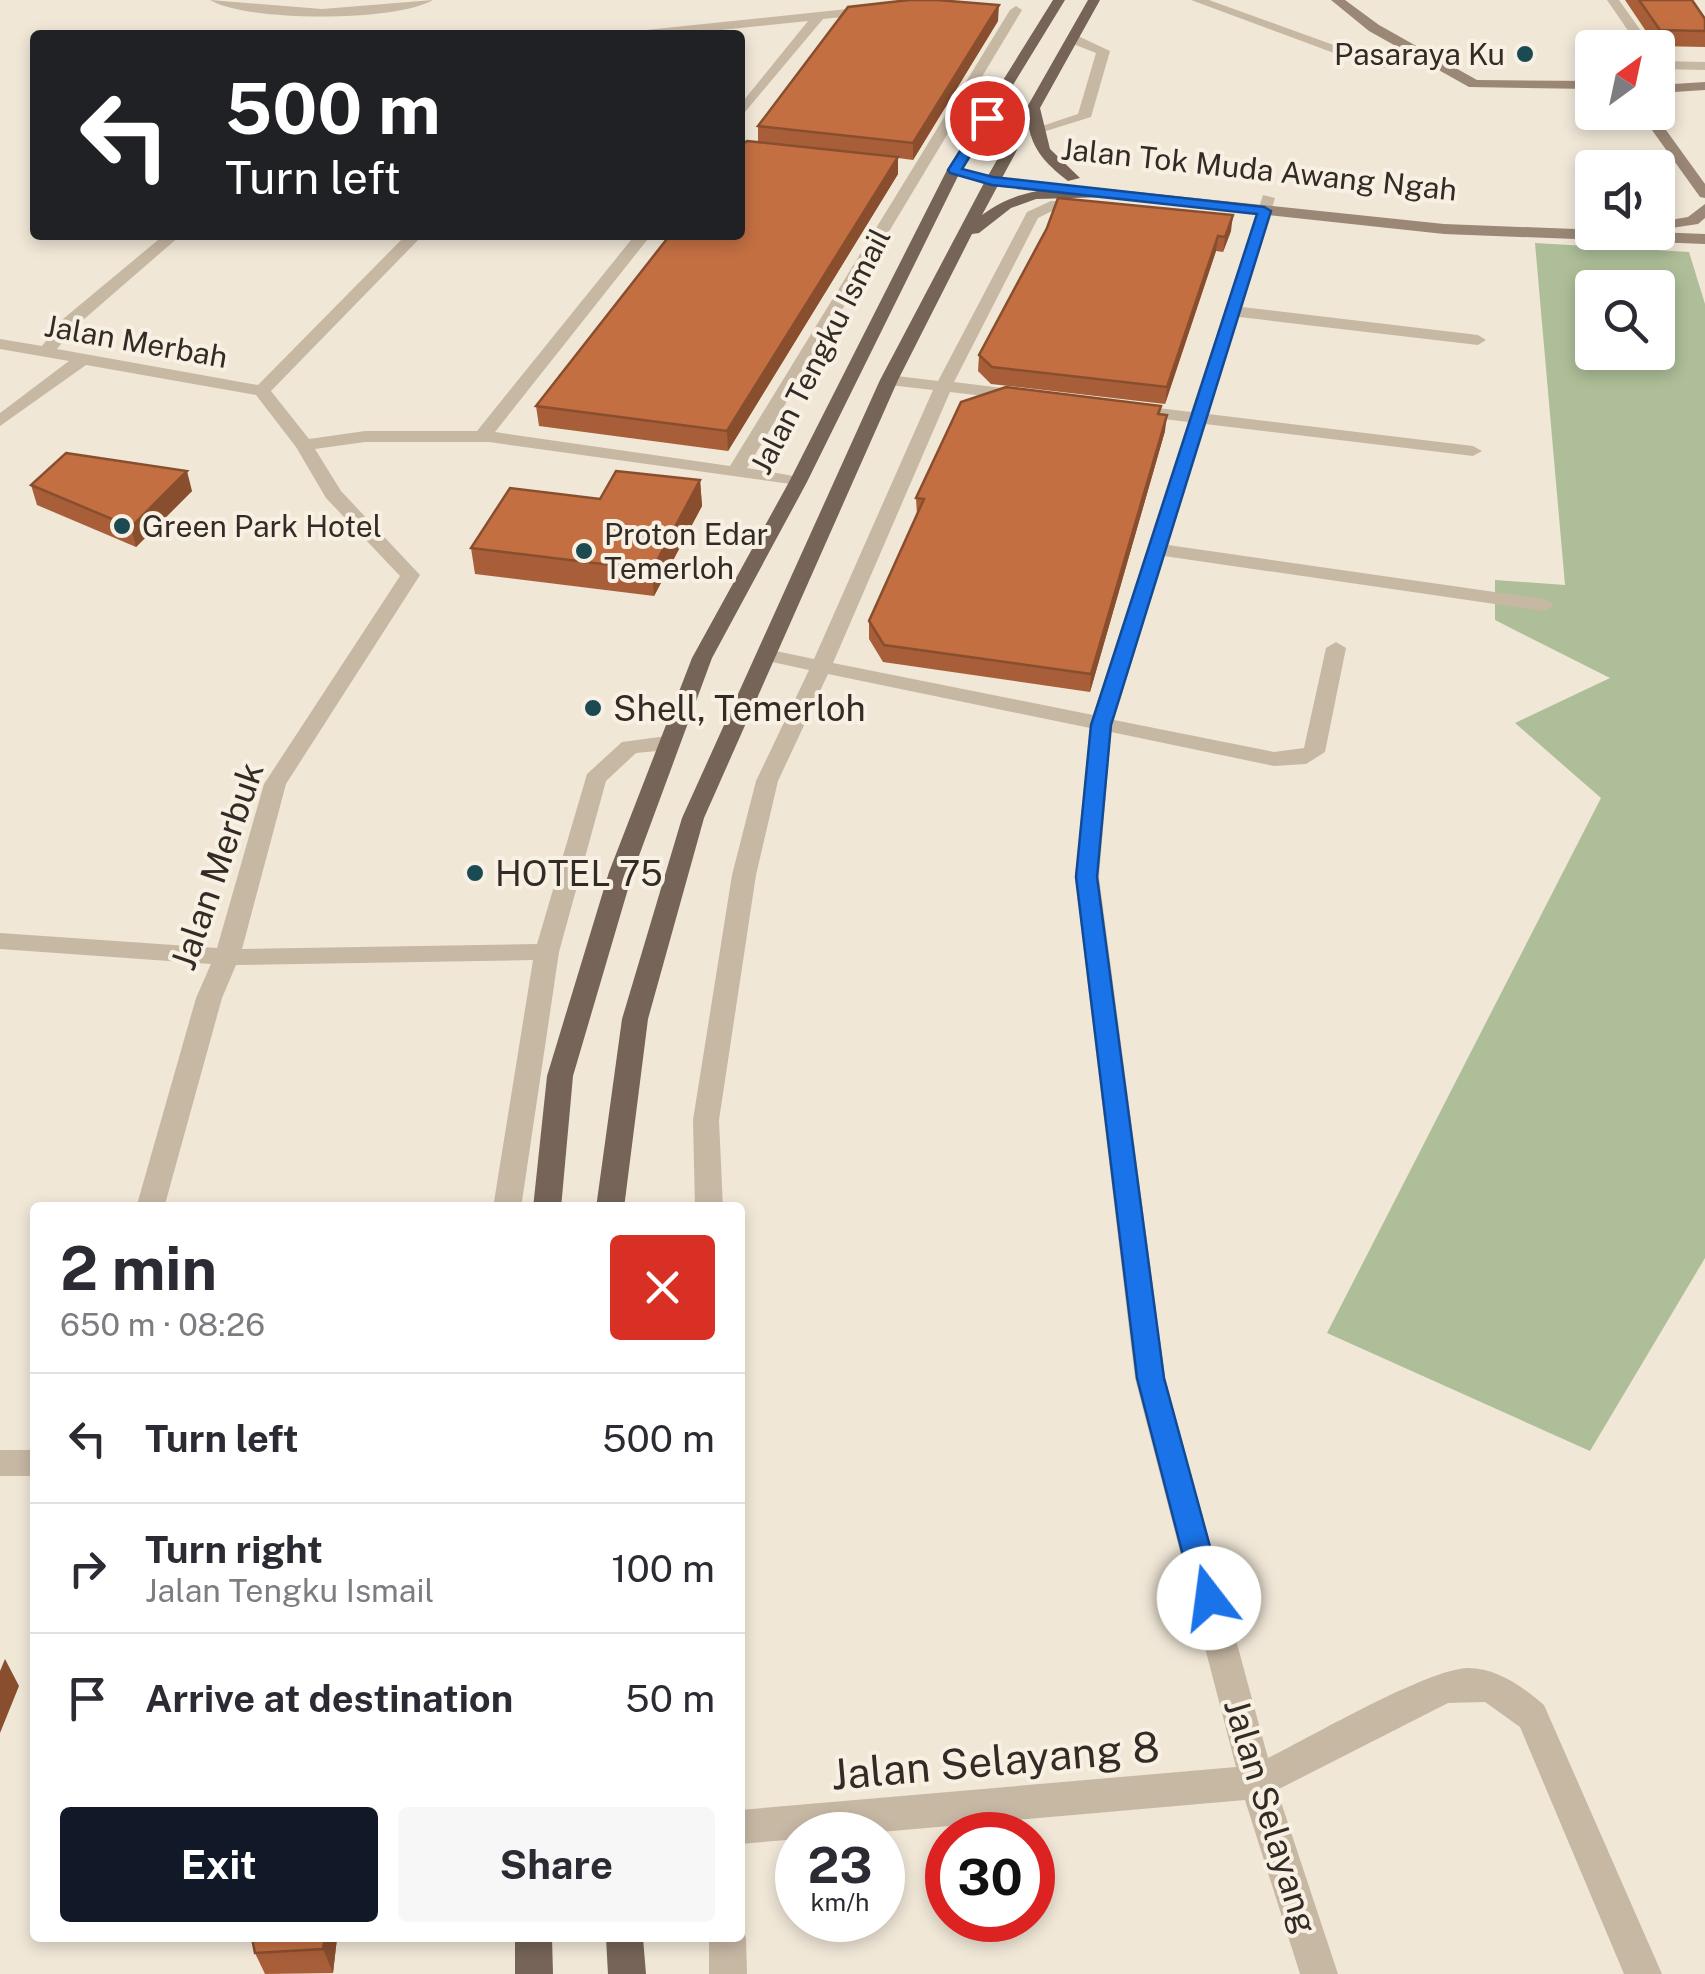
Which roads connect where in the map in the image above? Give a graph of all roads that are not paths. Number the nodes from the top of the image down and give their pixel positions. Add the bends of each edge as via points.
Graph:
1 (216, 0) edge
2 (269, 0) edge
3 (426, 0) edge
4 (1059, 0) edge
5 (1094, 0) edge
6 (1197, 0) edge
7 (1338, 0) edge
8 (1613, 0) edge
9 (249, 8) junction
10 (892, 8) edge
11 (1050, 14) junction
12 (819, 16) junction
13 (684, 30) edge
14 (1634, 30) edge
15 (1073, 39) junction
16 (1428, 58) junction
17 (1675, 65) edge
18 (1705, 66) edge
19 (1056, 70) junction
20 (1575, 78) edge
21 (1675, 78) edge
22 (1705, 78) edge
23 (1468, 80) junction
24 (1575, 84) edge
25 (1705, 86) edge
26 (1675, 87) edge
27 (1004, 92) junction
28 (745, 108) edge
29 (1034, 109) junction
30 (1659, 130) edge
31 (1035, 133) junction
32 (901, 166) edge
33 (920, 168) junction
34 (954, 170) junction
35 (996, 175) junction
36 (1073, 178) junction
37 (1107, 193) junction
38 (1705, 194) edge
39 (1705, 208) edge
40 (1264, 211) junction
41 (1675, 224) edge
42 (1575, 225) edge
43 (1705, 239) edge
44 (167, 240) edge
45 (411, 240) edge
46 (639, 240) edge
47 (958, 246) junction
48 (895, 284) junction
49 (936, 288) junction
50 (1232, 311) junction
51 (1478, 340) dead end
52 (0, 344) edge
53 (46, 352) junction
54 (83, 359) junction
55 (889, 380) junction
56 (944, 386) junction
57 (262, 391) junction
58 (1050, 400) edge
59 (1102, 406) edge
60 (1199, 418) junction
61 (0, 421) edge
62 (483, 435) junction
63 (304, 445) junction
64 (1473, 452) dead end
65 (735, 472) junction
66 (798, 482) junction
67 (1157, 549) junction
68 (1544, 605) dead end
69 (1336, 648) dead end
70 (766, 655) junction
71 (821, 667) junction
72 (1101, 725) junction
73 (667, 743) junction
74 (0, 941) edge
75 (546, 952) junction
76 (227, 957) junction
77 (152, 1202) edge
78 (508, 1202) edge
79 (548, 1202) edge
80 (611, 1202) edge
81 (709, 1202) edge
82 (0, 1464) edge
83 (30, 1464) edge
84 (1257, 1782) junction
85 (745, 1827) edge
86 (534, 1942) edge
87 (625, 1942) edge
88 (727, 1942) edge
89 (534, 1974) edge
90 (626, 1974) edge
91 (728, 1974) edge
92 (1319, 1974) edge
93 (1642, 1974) edge

1 - 9 street
2 - 9 street
3 - 9 street via 333,11
4 - 11 main road, Jalan Tengku Ismail
5 - 15 main road
6 - 16 street via 1377,65
7 - 16 main road
8 - 14 street
10 - 12 street
11 - 27 main road, Jalan Tengku Ismail
11 - 33 street, Jalan Tengku Ismail via 1008,10
12 - 13 street
12 - 28 street
15 - 19 main road
15 - 31 street via 1103,51 1084,117
16 - 23 main road
17 - 18 street
19 - 27 main road via 1030,91
19 - 29 main road
20 - 23 main road
21 - 22 main road
23 - 24 main road
25 - 26 main road
27 - 34 main road, Jalan Tengku Ismail
29 - 31 main road
29 - 35 main road
30 - 38 main road
31 - 36 main road via 1044,156
32 - 33 street
33 - 65 street, Jalan Tengku Ismail
34 - 35 main road, Jalan Tok Muda Awang Ngah
34 - 48 main road, Jalan Tengku Ismail
35 - 36 main road, Jalan Tok Muda Awang Ngah
35 - 37 main road, Jalan Tok Muda Awang Ngah
35 - 47 main road
36 - 40 main road, Jalan Tok Muda Awang Ngah
37 - 40 main road, Jalan Tok Muda Awang Ngah
37 - 47 main road via 1014,199
39 - 41 main road via 1693,221
40 - 42 main road, Jalan Tok Muda Awang Ngah
40 - 43 main road, Jalan Tok Muda Awang Ngah via 1444,229
40 - 50 street, Jalan Selayang
40 - 56 street via 1072,204 1032,215
44 - 53 street via 69,323
45 - 57 street
46 - 62 street
47 - 49 main road
48 - 49 main road
48 - 66 main road, Jalan Tengku Ismail
49 - 55 main road
50 - 51 street
50 - 60 street, Jalan Selayang
52 - 53 street, Jalan Merbah
53 - 54 street, Jalan Merbah
54 - 57 street, Jalan Merbah
54 - 61 street
55 - 56 street
55 - 70 main road
56 - 58 street
56 - 71 street
57 - 63 street
59 - 60 street
60 - 64 street
60 - 67 street, Jalan Selayang
62 - 63 street via 347,436
62 - 65 street
63 - 76 street, Jalan Merbuk via 333,494 410,575 276,784
65 - 66 street
66 - 73 main road, Jalan Tengku Ismail via 702,658
67 - 68 street
67 - 72 street, Jalan Selayang
69 - 72 street via 1314,752 1298,759
70 - 71 street
70 - 80 main road via 693,818 635,1019
71 - 72 street
71 - 81 street via 767,781 744,875 706,1120
72 - 84 street, Jalan Selayang via 1087,877 1150,1378
73 - 75 street via 630,747 595,779
73 - 79 main road, Jalan Tengku Ismail via 560,1076
74 - 76 street
75 - 76 street
75 - 78 street
76 - 77 street, Jalan Merbuk via 209,998
82 - 83 street
84 - 85 street, Jalan Selayang 8
84 - 92 street, Jalan Selayang
84 - 93 street via 1462,1681 1508,1694 1532,1716
86 - 89 main road
87 - 90 main road
88 - 91 street

